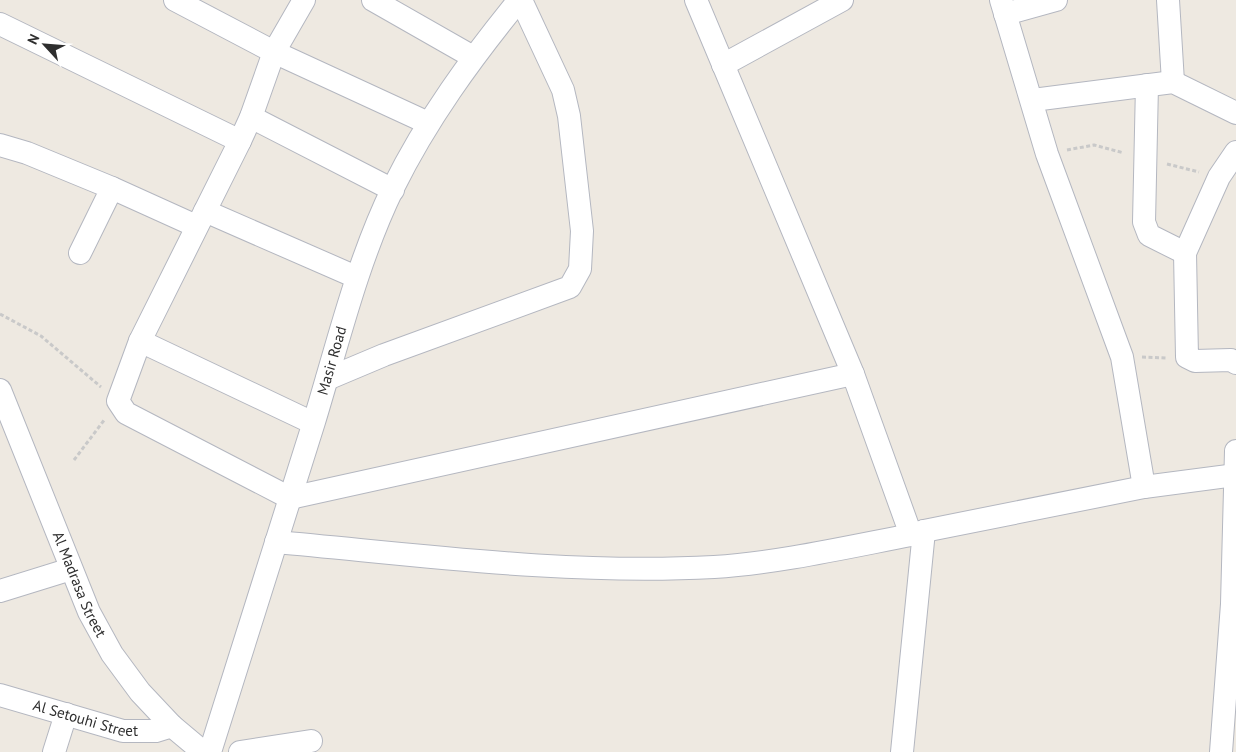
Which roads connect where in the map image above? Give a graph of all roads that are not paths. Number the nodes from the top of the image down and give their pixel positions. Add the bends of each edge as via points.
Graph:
1 (175, 0) edge
2 (304, 0) edge
3 (373, 0) edge
4 (520, 0) edge
5 (696, 0) edge
6 (842, 0) edge
7 (1056, 0) edge
8 (1168, 0) edge
9 (1003, 7) edge
10 (0, 24) edge
11 (274, 52) junction
12 (473, 57) junction
13 (723, 65) junction
14 (1173, 82) junction
15 (1147, 85) junction
16 (1033, 100) junction
17 (1236, 113) edge
18 (251, 117) junction
19 (428, 123) junction
20 (240, 141) junction
21 (0, 145) edge
22 (1236, 152) edge
23 (112, 188) junction
24 (392, 190) junction
25 (201, 219) junction
26 (80, 253) dead end
27 (1185, 253) junction
28 (356, 277) junction
29 (140, 341) junction
30 (1236, 363) edge
31 (853, 374) junction
32 (327, 379) junction
33 (0, 390) edge
34 (313, 423) junction
35 (1236, 451) edge
36 (1236, 475) edge
37 (1144, 487) junction
38 (290, 498) junction
39 (918, 533) junction
40 (276, 542) junction
41 (71, 568) junction
42 (0, 592) edge
43 (0, 695) edge
44 (66, 714) junction
45 (172, 726) junction
46 (311, 741) dead end
47 (54, 752) edge
48 (203, 752) edge
49 (210, 752) edge
50 (240, 752) edge
51 (902, 752) edge
52 (1221, 752) edge

1 - 11 street
2 - 11 street
3 - 12 street
4 - 12 street, Masir Road
4 - 32 street via 563,90 569,116 582,231 580,269 575,281 570,287
5 - 13 street
6 - 13 street
7 - 9 street
8 - 14 street
9 - 16 street
10 - 20 street
11 - 18 street
11 - 19 street
12 - 19 street, Masir Road
13 - 31 street
14 - 15 street
14 - 17 street
15 - 16 street
15 - 27 street via 1144,222 1149,235
16 - 37 street via 1047,154 1122,357
18 - 20 street
18 - 24 street
19 - 24 street, Masir Road
20 - 25 street
21 - 23 street
22 - 27 street via 1219,177
23 - 25 street
23 - 26 street
24 - 28 street, Masir Road
25 - 28 street
25 - 29 street
27 - 30 street via 1189,359 1231,360
28 - 32 street, Masir Road
29 - 34 street
29 - 38 street via 118,401 124,411
31 - 38 street
31 - 39 street
32 - 34 street, Masir Road
33 - 41 street, Al Madrasa Street
34 - 38 street, Masir Road
35 - 36 street
36 - 37 street
36 - 52 street via 1232,604
37 - 39 street
38 - 40 street, Masir Road
39 - 40 street via 716,567 636,569 487,562
39 - 51 street
40 - 49 street, Masir Road
41 - 42 street
41 - 45 street, Al Madrasa Street via 88,612 112,654 140,692
43 - 44 street, Al Setouhi Street
44 - 45 street, Al Setouhi Street via 123,730 156,731
44 - 47 street
45 - 48 street, Al Madrasa Street
46 - 50 street

